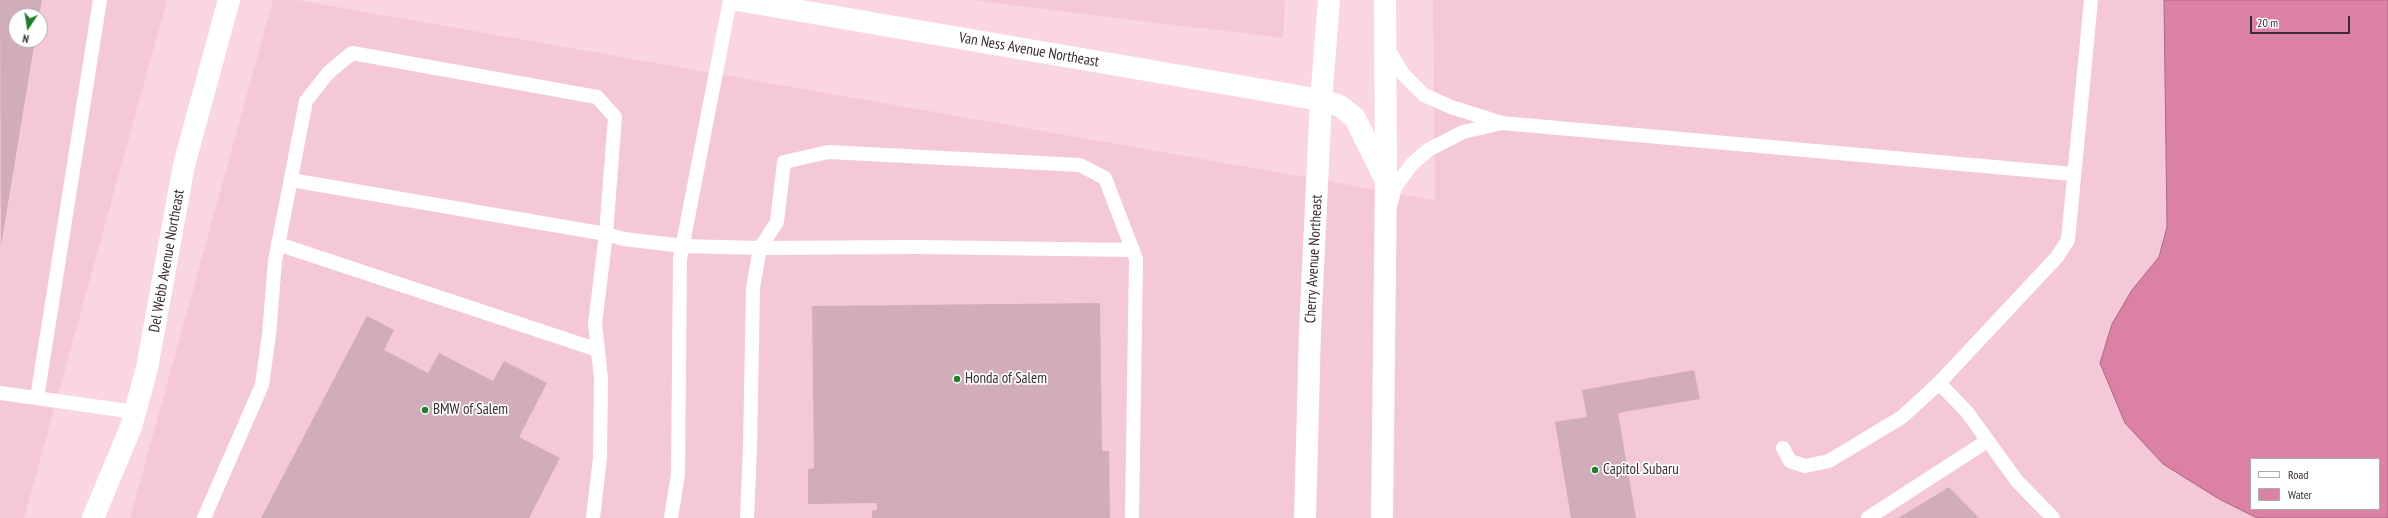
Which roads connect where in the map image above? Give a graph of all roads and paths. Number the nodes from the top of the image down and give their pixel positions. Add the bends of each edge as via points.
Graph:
1 (100, 0) edge
2 (229, 0) edge
3 (730, 0) edge
4 (737, 0) edge
5 (1329, 0) edge
6 (1385, 0) edge
7 (2091, 0) edge
8 (1386, 45) junction
9 (1322, 100) junction
10 (1502, 123) junction
11 (2073, 174) junction
12 (291, 180) junction
13 (1386, 181) junction
14 (1386, 224) junction
15 (606, 234) junction
16 (278, 244) junction
17 (683, 246) junction
18 (760, 248) junction
19 (1133, 250) junction
20 (598, 350) junction
21 (1939, 383) junction
22 (0, 393) edge
23 (37, 398) junction
24 (135, 412) junction
25 (1986, 441) junction
26 (1783, 448) dead end
27 (93, 518) edge
28 (204, 518) edge
29 (593, 518) edge
30 (671, 518) edge
31 (747, 518) edge
32 (1132, 518) edge
33 (1305, 518) edge
34 (1382, 518) edge
35 (1868, 518) edge
36 (2053, 518) edge

1 - 23 lane
2 - 24 main road, Del Webb Avenue Northeast via 184,165 147,368
3 - 17 lane
4 - 9 main road, Van Ness Avenue Northeast
5 - 9 main road, Cherry Avenue Northeast
6 - 8 main road
7 - 11 lane
8 - 10 lane via 1403,74 1424,95 1451,107
8 - 13 main road
9 - 13 main road, Van Ness Avenue Northeast via 1340,106 1356,118
9 - 33 main road, Cherry Avenue Northeast via 1310,331
10 - 11 lane
10 - 14 lane via 1462,132 1428,150 1412,164 1395,187
11 - 21 lane via 2068,240 2057,257
12 - 15 lane
12 - 15 lane via 306,101 328,73 352,53 597,97 615,116
12 - 16 lane
13 - 14 main road
14 - 34 main road
15 - 17 lane via 624,239
15 - 20 lane via 595,324
16 - 20 lane
16 - 28 lane via 262,385
17 - 18 lane
17 - 30 lane via 680,258 678,474
18 - 19 lane
18 - 19 lane via 777,222 784,162 828,152 1080,165 1105,178
18 - 31 lane via 753,288
19 - 32 lane via 1136,259
20 - 29 lane via 601,378 600,457
21 - 25 lane via 1967,412
21 - 26 lane via 1902,417 1829,461 1805,466 1790,461
22 - 23 lane
23 - 24 lane
24 - 27 main road, Del Webb Avenue Northeast via 102,502
25 - 35 lane
25 - 36 lane via 2017,481

